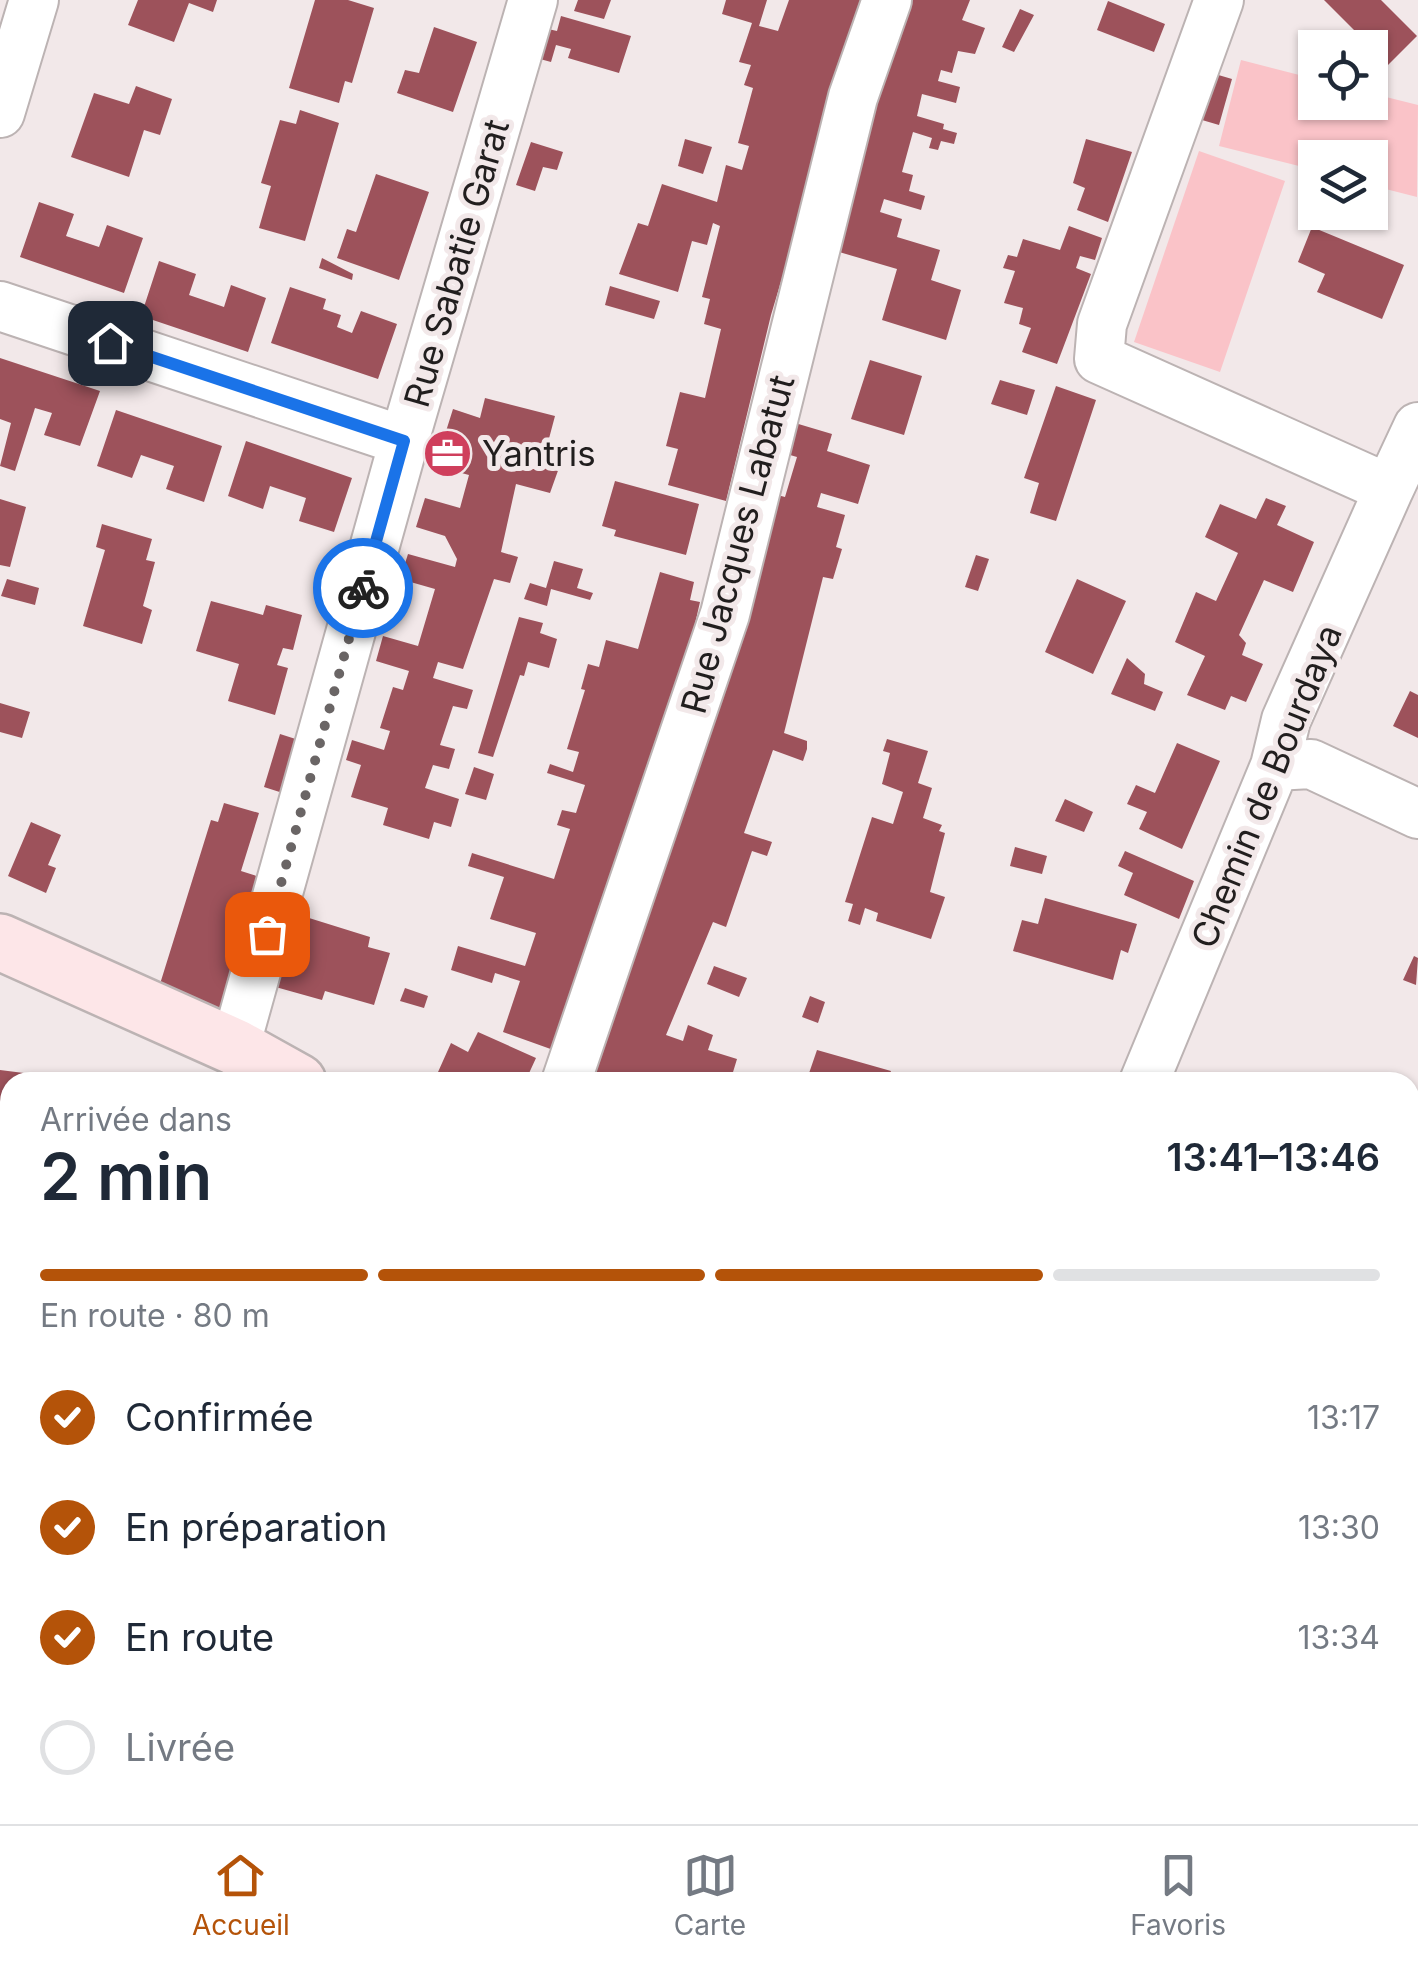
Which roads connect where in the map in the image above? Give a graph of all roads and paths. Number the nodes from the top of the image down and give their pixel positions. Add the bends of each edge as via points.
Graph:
1 (34, 0) edge
2 (533, 0) edge
3 (887, 0) edge
4 (1219, 0) edge
5 (0, 113) edge
6 (0, 306) edge
7 (1418, 428) edge
8 (404, 441) junction
9 (1389, 490) junction
10 (1275, 766) junction
11 (1418, 814) edge
12 (0, 942) edge
13 (235, 1047) junction
14 (280, 1072) edge
15 (569, 1072) edge
16 (1148, 1072) edge

1 - 5 street
2 - 8 street, Rue Sabatie Garat
3 - 15 street, Rue Jacques Labatut via 853,97 725,614
4 - 9 street via 1102,324 1099,359
6 - 8 street
7 - 9 street, Chemin de Bourdaya
8 - 13 street, Rue Sabatie Garat
9 - 10 street, Chemin de Bourdaya via 1286,720
10 - 11 street via 1311,764
10 - 16 street, Chemin de Bourdaya
12 - 13 main road
13 - 14 main road

